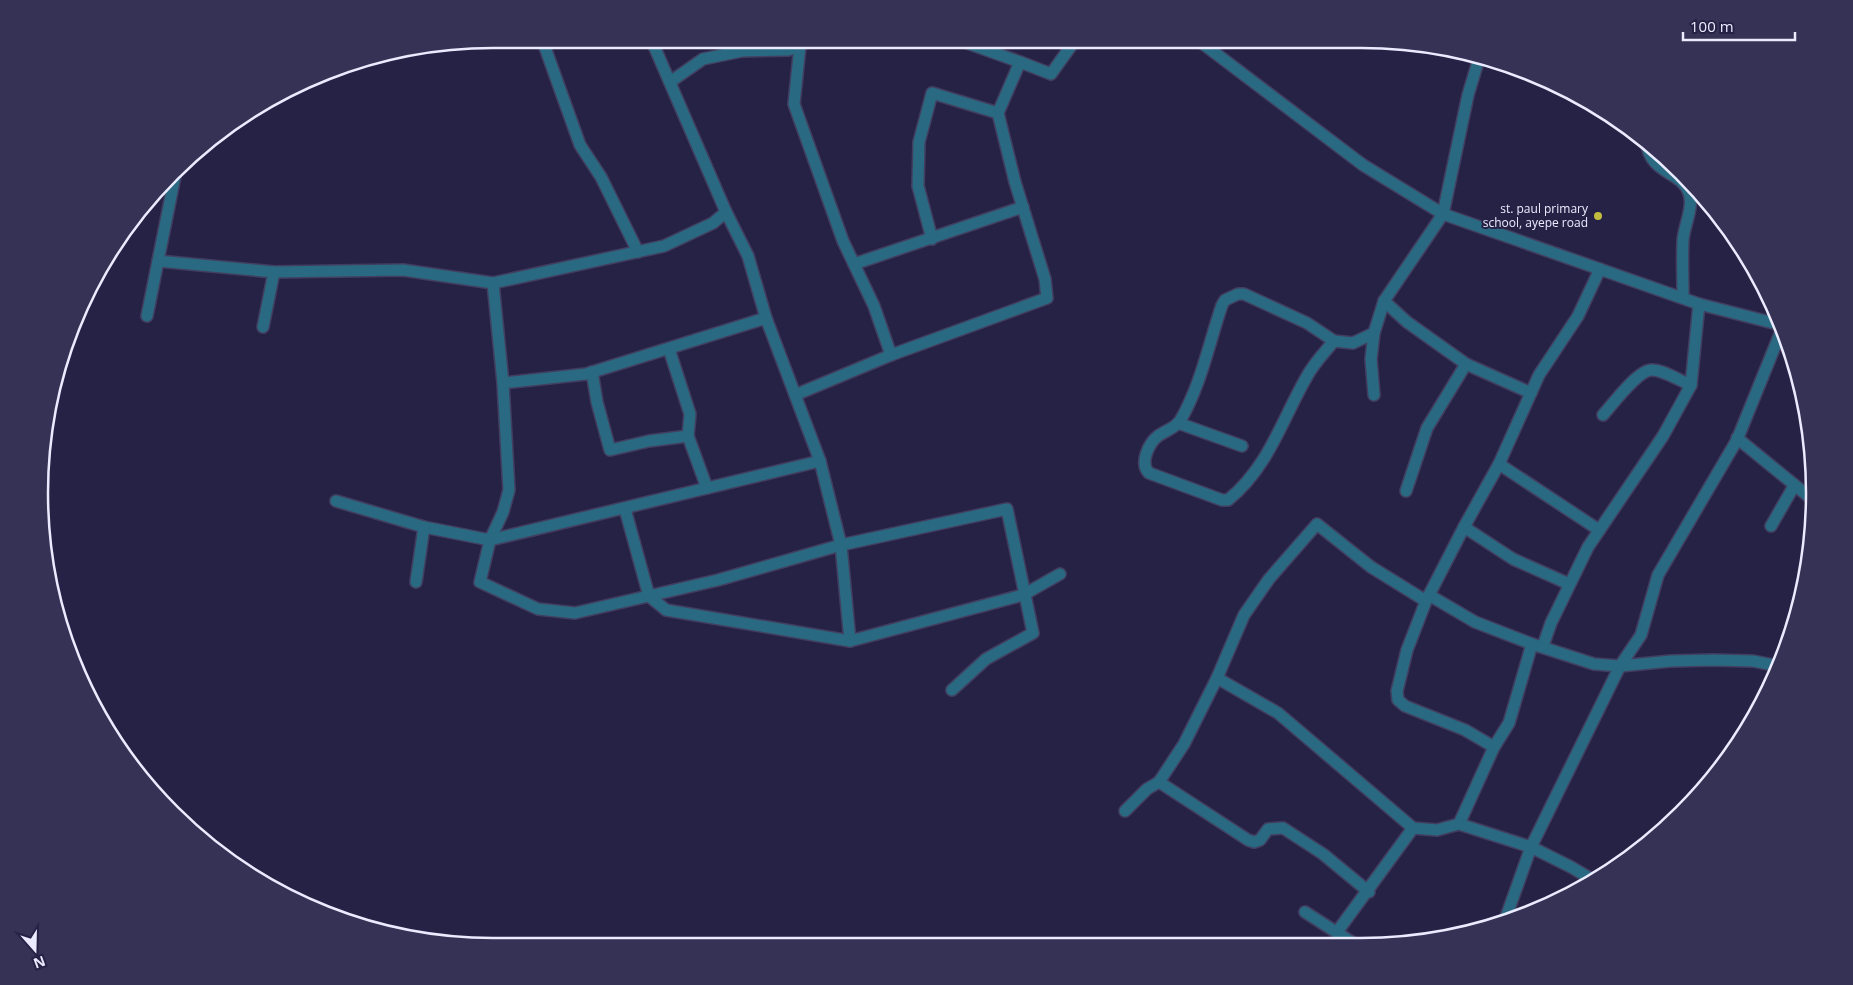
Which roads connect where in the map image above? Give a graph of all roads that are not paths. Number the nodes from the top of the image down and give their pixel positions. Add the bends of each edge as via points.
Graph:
1 (545, 48) edge
2 (655, 48) edge
3 (792, 48) edge
4 (801, 48) edge
5 (981, 48) edge
6 (1070, 48) edge
7 (1209, 48) edge
8 (1020, 62) junction
9 (1477, 63) edge
10 (670, 82) junction
11 (998, 113) junction
12 (1649, 154) edge
13 (1674, 177) edge
14 (174, 183) edge
15 (1688, 192) edge
16 (1023, 207) junction
17 (726, 212) junction
18 (1443, 214) junction
19 (932, 238) junction
20 (638, 252) junction
21 (158, 261) junction
22 (854, 264) junction
23 (1600, 269) junction
24 (274, 272) junction
25 (493, 283) junction
26 (1683, 298) junction
27 (1384, 301) junction
28 (1699, 304) junction
29 (147, 316) dead end
30 (766, 318) junction
31 (1772, 323) edge
32 (263, 327) dead end
33 (1374, 333) junction
34 (1778, 338) edge
35 (1334, 341) junction
36 (669, 349) junction
37 (891, 355) junction
38 (1466, 364) junction
39 (592, 372) junction
40 (503, 383) junction
41 (1691, 385) junction
42 (1531, 393) junction
43 (796, 395) junction
44 (1374, 395) dead end
45 (1603, 415) dead end
46 (1178, 423) junction
47 (688, 436) junction
48 (1737, 438) junction
49 (1242, 446) dead end
50 (820, 461) junction
51 (1499, 464) junction
52 (1794, 486) junction
53 (708, 488) junction
54 (1406, 492) dead end
55 (1806, 495) edge
56 (336, 501) dead end
57 (625, 509) junction
58 (1464, 526) junction
59 (1771, 526) dead end
60 (424, 527) junction
61 (1599, 530) junction
62 (490, 540) junction
63 (841, 545) junction
64 (1060, 574) dead end
65 (416, 582) dead end
66 (1569, 584) junction
67 (1023, 594) junction
68 (649, 596) junction
69 (1428, 598) junction
70 (850, 641) junction
71 (1538, 645) junction
72 (1771, 665) edge
73 (1620, 666) junction
74 (1217, 678) junction
75 (952, 690) dead end
76 (1494, 747) junction
77 (1159, 782) junction
78 (1125, 811) dead end
79 (1459, 824) junction
80 (1413, 828) junction
81 (1531, 848) junction
82 (1586, 876) edge
83 (1368, 892) junction
84 (1305, 912) dead end
85 (1508, 913) edge
86 (1337, 932) junction
87 (1347, 938) edge

1 - 20 street via 580,145 601,177
2 - 10 street
3 - 10 street via 742,51 703,59
4 - 22 street via 794,104
5 - 8 street
6 - 8 street via 1051,74
7 - 18 street via 1363,165
8 - 11 street
9 - 18 street
10 - 17 street
11 - 16 street
11 - 19 street via 932,92 919,142 918,186
12 - 13 street via 1657,166
14 - 21 street
15 - 26 street via 1683,239
16 - 19 street
16 - 37 street via 1045,280 1048,294 1045,300
17 - 20 street via 713,223 664,246
17 - 30 street via 748,256
18 - 23 street
18 - 27 street
19 - 22 street
20 - 25 street
21 - 24 street
21 - 29 street
22 - 37 street via 874,306
23 - 26 street
23 - 42 street via 1578,316
24 - 25 street via 403,270
24 - 32 street
25 - 40 street
26 - 28 street
27 - 33 street
27 - 38 street via 1414,328
28 - 31 street
28 - 41 street
30 - 36 street
30 - 43 street
33 - 35 street via 1354,343
33 - 44 street via 1370,359
34 - 48 street
35 - 46 street via 1307,323 1244,294 1231,296 1222,305 1196,386
35 - 46 street via 1306,377 1278,435 1251,478 1228,500 1147,472 1145,460 1154,440
36 - 39 street
36 - 47 street via 690,414
37 - 43 street
38 - 42 street
38 - 54 street via 1427,428
39 - 40 street
39 - 47 street via 610,450
40 - 62 street via 509,490
41 - 45 street via 1648,371 1637,378
41 - 61 street via 1663,436
42 - 51 street
43 - 50 street
46 - 49 street
47 - 53 street
48 - 52 street
48 - 73 street via 1658,575 1641,635
50 - 53 street
50 - 63 street
51 - 58 street
51 - 61 street
52 - 55 street
52 - 59 street
53 - 57 street
56 - 60 street
57 - 62 street
57 - 68 street
58 - 66 street via 1513,559
58 - 69 street
60 - 62 street
60 - 65 street
61 - 66 street
62 - 68 street via 480,582 538,609 575,613
63 - 67 street via 1007,509
63 - 68 street
63 - 70 street
64 - 67 street
66 - 71 street
67 - 70 street
67 - 75 street via 1033,633 986,659
68 - 70 street via 666,610
69 - 71 street via 1475,622
69 - 74 street via 1371,567 1316,524 1269,579 1244,615
69 - 76 street via 1407,650 1397,691 1398,700 1405,706 1465,730
71 - 73 street via 1594,664
71 - 76 street via 1509,723
72 - 73 street via 1713,660
73 - 81 street
74 - 77 street via 1184,744
74 - 80 street via 1278,713
76 - 79 street
77 - 78 street
77 - 83 street via 1248,840 1260,840 1268,829 1283,828 1323,854
79 - 80 street via 1437,830
79 - 81 street
80 - 83 street
81 - 82 street
81 - 85 street
83 - 86 street
84 - 86 street
86 - 87 street

